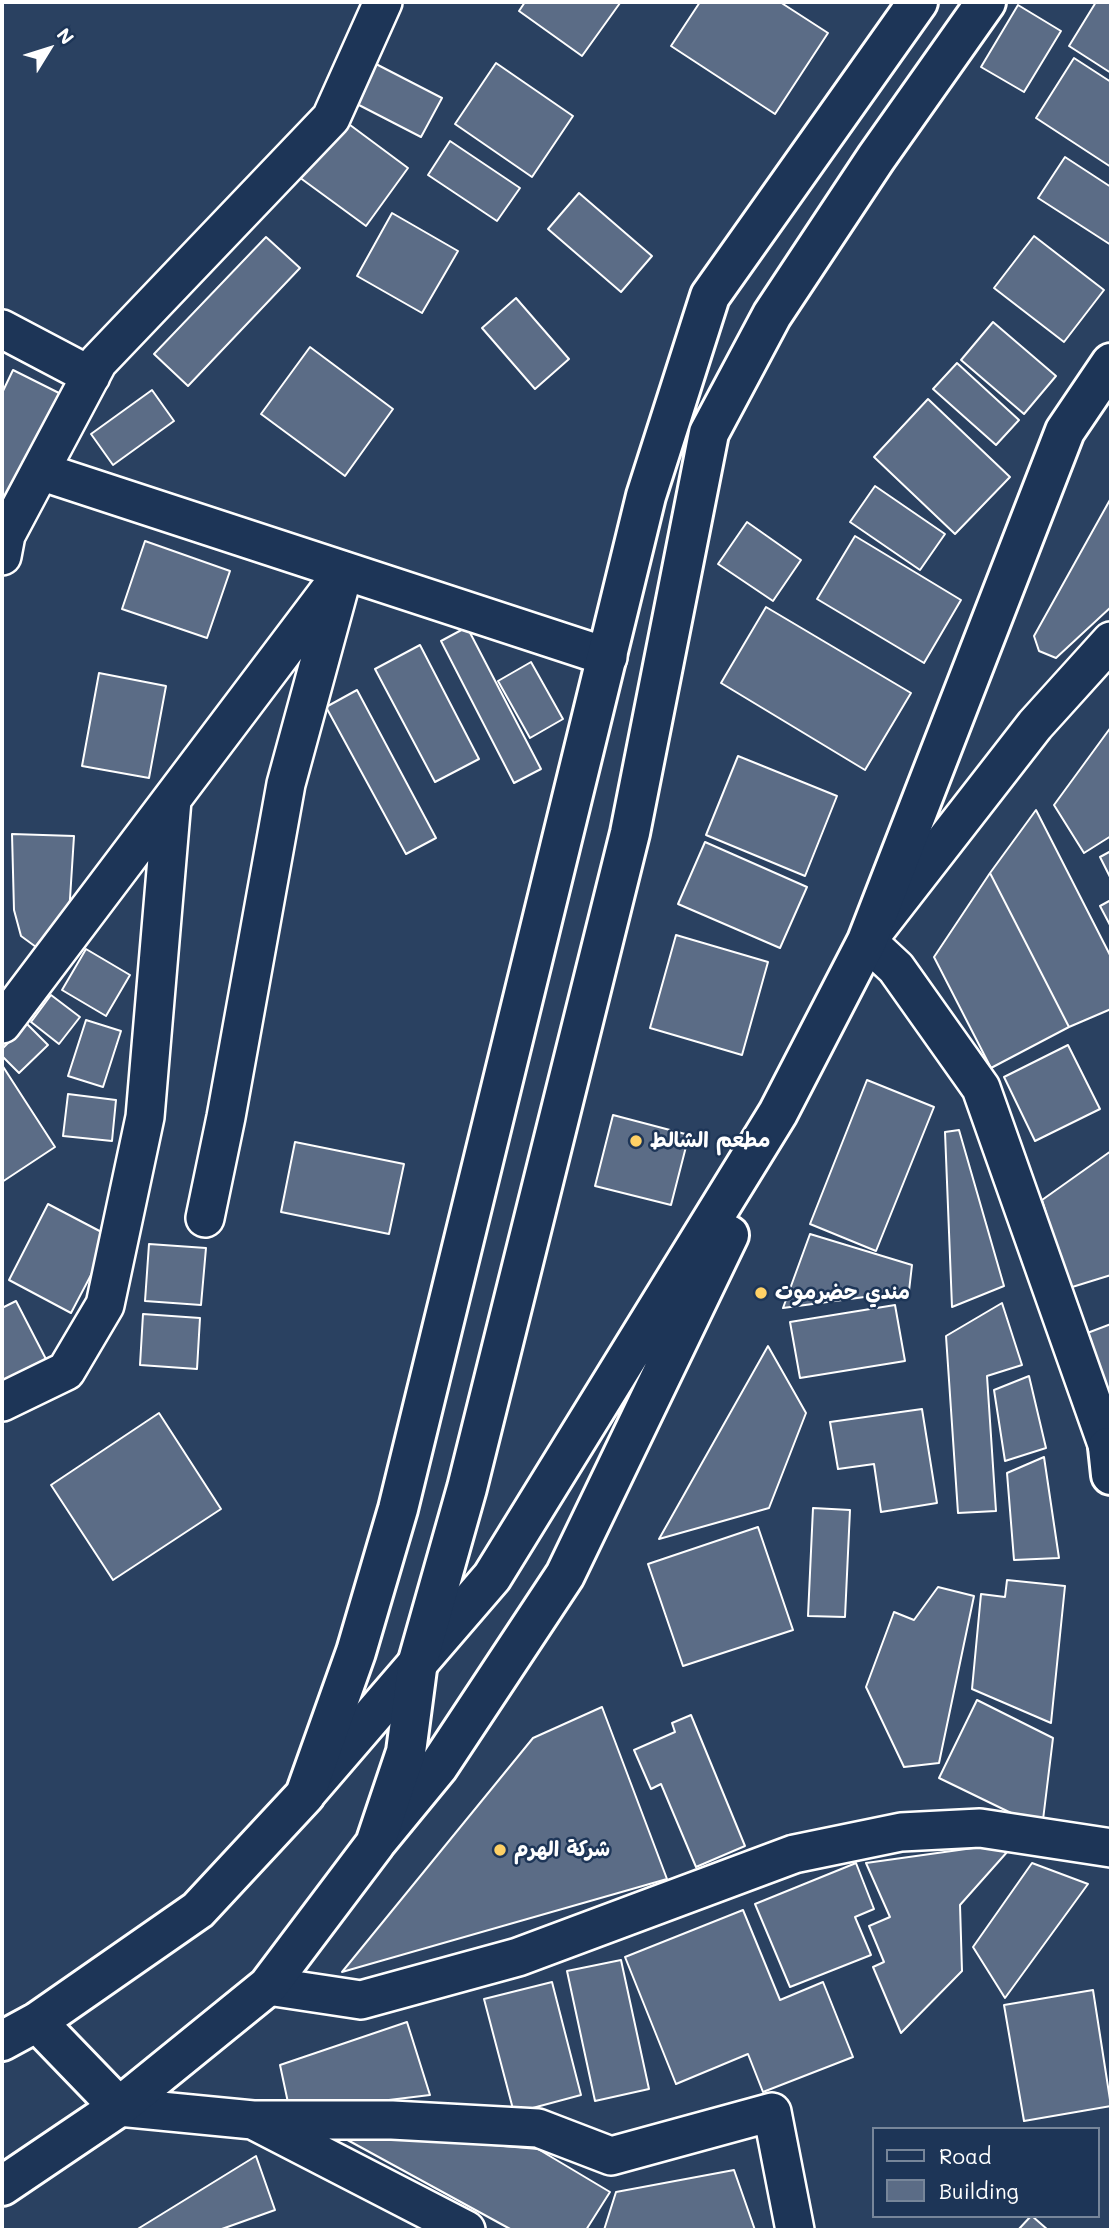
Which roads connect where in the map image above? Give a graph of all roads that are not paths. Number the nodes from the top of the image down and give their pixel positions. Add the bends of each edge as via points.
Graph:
1 (383, 2) edge
2 (918, 2) edge
3 (986, 2) edge
4 (2, 329) edge
5 (1111, 363) edge
6 (91, 376) junction
7 (40, 471) junction
8 (2, 556) edge
9 (344, 571) junction
10 (1111, 641) edge
11 (608, 657) junction
12 (172, 800) junction
13 (867, 941) junction
14 (2, 1024) edge
15 (778, 1113) junction
16 (205, 1218) dead end
17 (2, 1402) edge
18 (1110, 1457) edge
19 (418, 1661) junction
20 (305, 1795) junction
21 (375, 1844) junction
22 (1111, 1848) edge
23 (268, 1986) junction
24 (37, 2022) junction
25 (2, 2041) edge
26 (119, 2107) junction
27 (253, 2120) junction
28 (2, 2186) edge
29 (466, 2230) edge
30 (795, 2230) edge

1 - 6 street via 331,118 98,362
2 - 11 main road via 710,296 646,496
3 - 19 main road via 772,315 709,433 630,833 467,1488
4 - 6 street
5 - 13 main road via 1065,432
6 - 7 street
7 - 8 street via 6,535
7 - 9 street
9 - 11 street
9 - 12 street
9 - 16 street via 286,784
10 - 13 street via 1035,725
11 - 20 main road via 398,1509 356,1652
12 - 14 street
12 - 17 street via 145,1117 104,1305 66,1371
13 - 15 main road
13 - 18 street via 896,968 981,1088
15 - 19 main road via 492,1577
15 - 21 main road via 739,1214 565,1575 438,1767
19 - 20 main road
19 - 21 main road via 406,1752
20 - 24 main road via 198,1910
21 - 23 main road
22 - 23 street via 980,1828 901,1832 794,1854 518,1957 360,2000
23 - 26 main road
24 - 25 main road
24 - 26 main road
26 - 27 street
26 - 28 main road
27 - 29 street
27 - 30 street via 392,2120 538,2128 611,2156 772,2112

